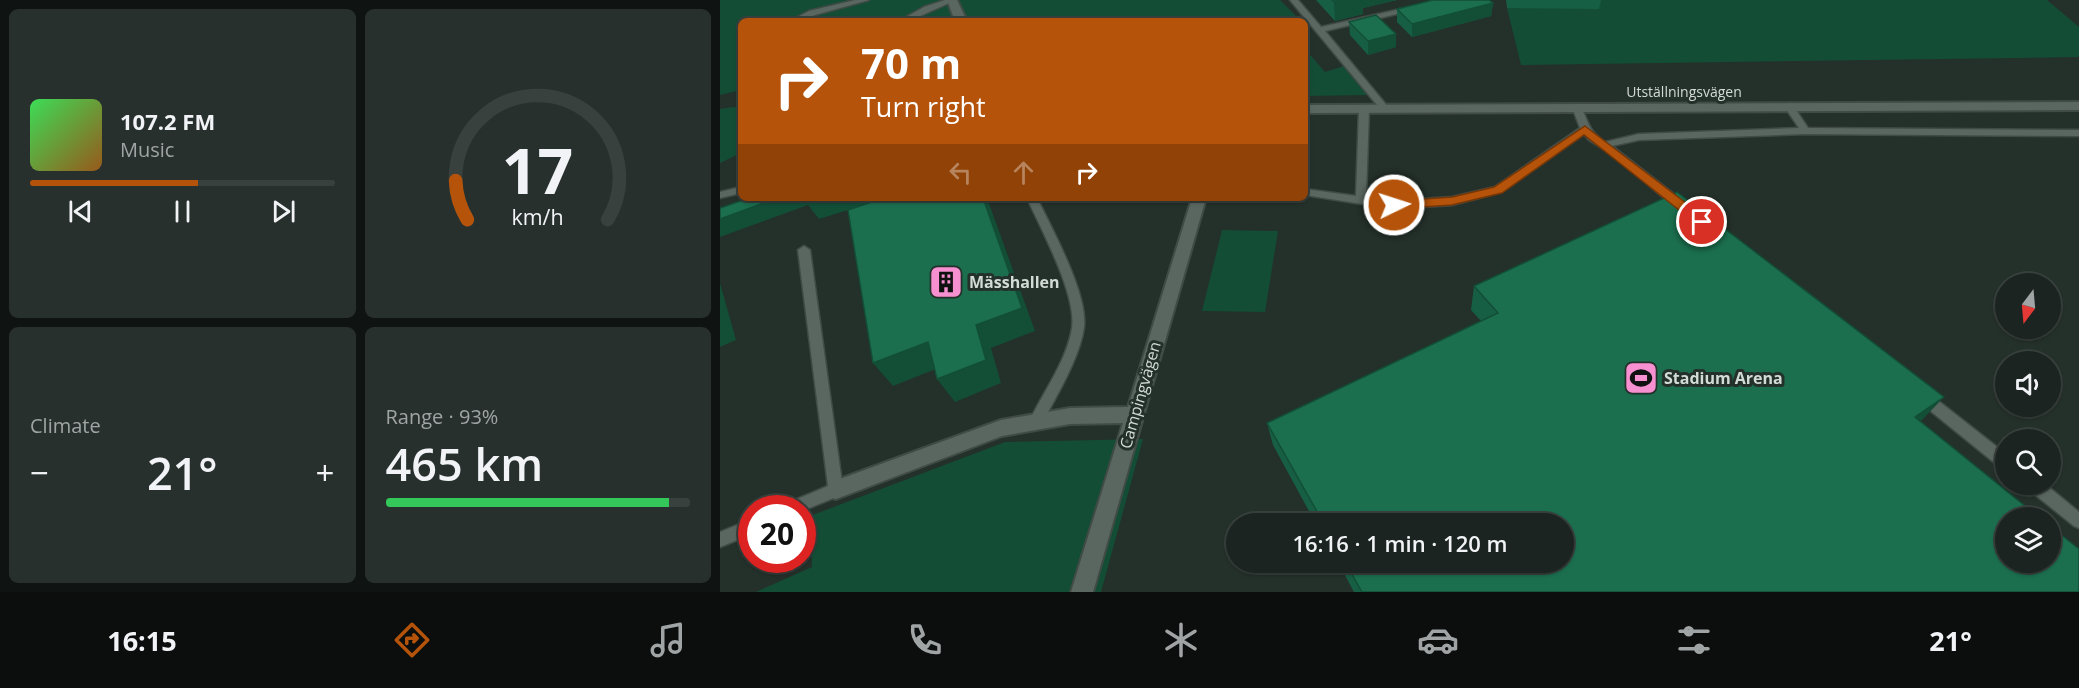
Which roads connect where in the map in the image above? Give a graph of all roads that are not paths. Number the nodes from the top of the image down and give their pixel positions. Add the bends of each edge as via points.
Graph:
1 (865, 0) edge
2 (952, 0) edge
3 (1294, 0) edge
4 (1422, 5) edge
5 (801, 18) edge
6 (909, 18) edge
7 (960, 18) edge
8 (1320, 30) junction
9 (1790, 106) junction
10 (1577, 107) junction
11 (2079, 107) edge
12 (1308, 109) edge
13 (1364, 109) junction
14 (1386, 109) junction
15 (1585, 129) junction
16 (1805, 131) junction
17 (2079, 133) edge
18 (1604, 146) junction
19 (738, 190) edge
20 (1308, 192) edge
21 (720, 195) edge
22 (1033, 201) edge
23 (1198, 201) edge
24 (1360, 201) junction
25 (1694, 215) edge
26 (804, 250) dead end
27 (1914, 390) edge
28 (1134, 415) junction
29 (1037, 420) junction
30 (1995, 454) edge
31 (836, 490) junction
32 (2047, 495) edge
33 (816, 498) edge
34 (2079, 521) edge
35 (738, 532) edge
36 (720, 540) edge
37 (1082, 592) edge

1 - 5 lane
2 - 6 lane
2 - 7 street
3 - 8 lane
4 - 8 lane
8 - 14 lane
9 - 10 street, Utställningsvägen
9 - 11 street, Utställningsvägen
9 - 16 lane
10 - 14 street, Utställningsvägen
10 - 15 lane
12 - 13 street, Utställningsvägen
13 - 14 street, Utställningsvägen
13 - 24 lane
15 - 18 lane
15 - 24 lane via 1498,190 1452,201 1394,205
16 - 17 lane
16 - 18 lane via 1639,137
18 - 25 lane
19 - 21 lane
20 - 24 lane
22 - 29 lane via 1074,298 1079,325
23 - 28 street, Campingvägen
26 - 31 lane
27 - 30 lane
28 - 29 street
28 - 37 street, Campingvägen
29 - 31 street via 1001,428
31 - 33 lane
32 - 34 lane
35 - 36 lane

